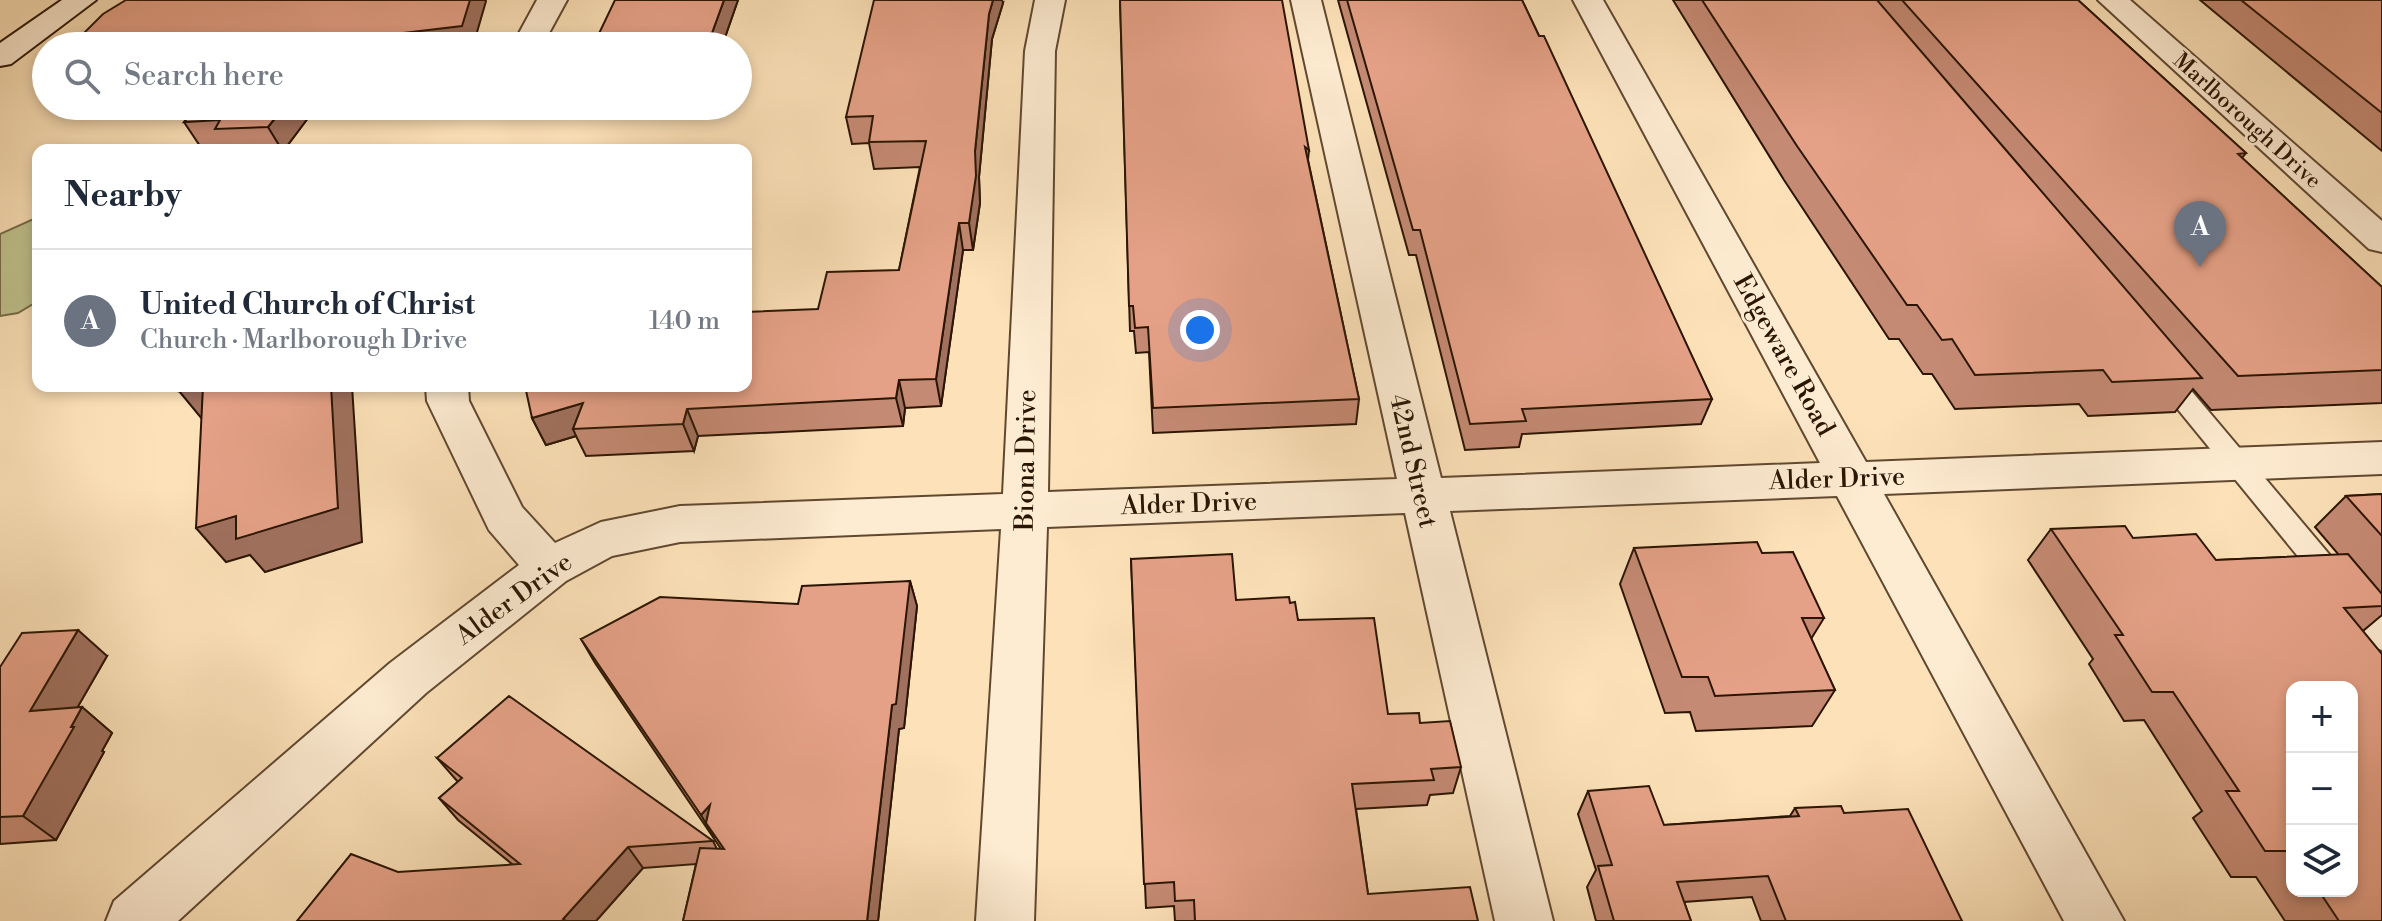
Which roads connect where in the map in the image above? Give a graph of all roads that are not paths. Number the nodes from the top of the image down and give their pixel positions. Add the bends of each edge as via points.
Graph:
1 (81, 0) edge
2 (552, 0) edge
3 (1050, 0) edge
4 (1306, 0) edge
5 (1588, 0) edge
6 (2113, 0) edge
7 (36, 32) edge
8 (535, 32) edge
9 (32, 34) edge
10 (0, 57) edge
11 (2382, 241) edge
12 (2146, 354) edge
13 (447, 392) edge
14 (2382, 458) edge
15 (2238, 463) junction
16 (1852, 478) junction
17 (1421, 495) junction
18 (1025, 510) junction
19 (549, 568) junction
20 (2382, 638) edge
21 (135, 921) edge
22 (1005, 921) edge
23 (1524, 921) edge
24 (2095, 921) edge

1 - 7 street
2 - 8 street
3 - 18 street, Biona Drive via 1040,51
4 - 17 street, 42nd Street
5 - 16 street, Edgeware Road
6 - 11 street, Marlborough Drive
9 - 10 street
12 - 15 lane
13 - 19 street via 505,518
14 - 15 street, Alder Drive
15 - 16 street, Alder Drive
15 - 20 lane
16 - 17 street, Alder Drive
16 - 24 street, Edgeware Road
17 - 18 street, Alder Drive
17 - 23 street, 42nd Street
18 - 19 street, Alder Drive via 680,524 601,540
18 - 22 street, Biona Drive
19 - 21 street, Alder Drive via 408,678

